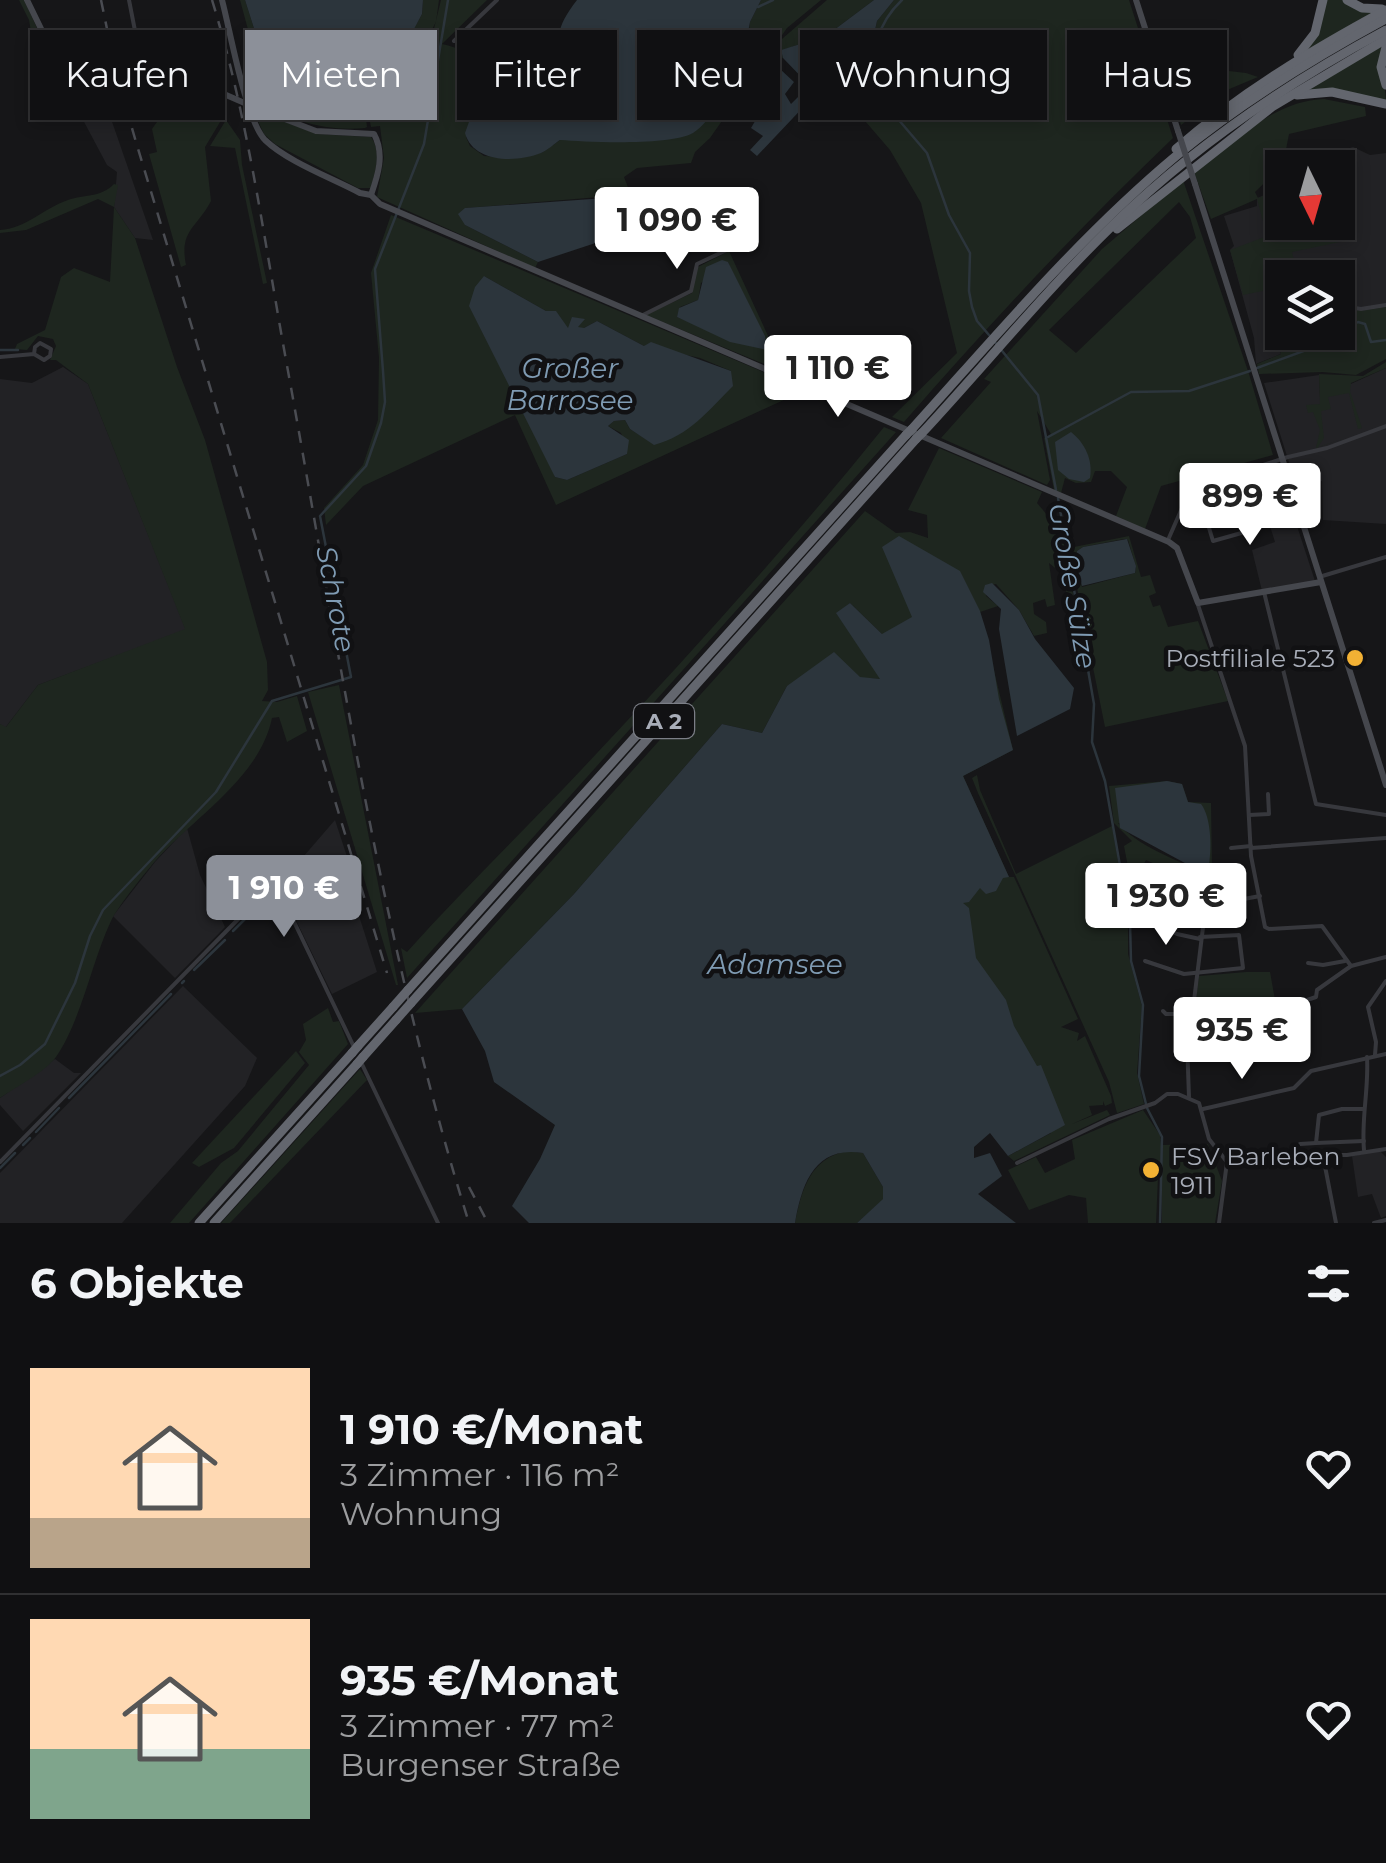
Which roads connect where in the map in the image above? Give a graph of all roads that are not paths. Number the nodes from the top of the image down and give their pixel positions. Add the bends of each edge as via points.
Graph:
1 (26, 0) edge
2 (128, 0) edge
3 (222, 0) edge
4 (497, 0) edge
5 (1136, 0) edge
6 (1323, 0) edge
7 (1347, 0) edge
8 (1386, 9) edge
9 (1386, 19) edge
10 (41, 30) edge
11 (134, 30) edge
12 (1386, 30) edge
13 (1386, 39) edge
14 (454, 40) dead end
15 (1386, 47) edge
16 (1281, 71) junction
17 (1386, 84) edge
18 (225, 94) edge
19 (1386, 104) edge
20 (1272, 107) junction
21 (1164, 167) junction
22 (370, 195) junction
23 (1101, 237) junction
24 (731, 248) dead end
25 (1386, 305) edge
26 (1355, 308) edge
27 (642, 317) junction
28 (1002, 338) junction
29 (34, 354) dead end
30 (0, 357) edge
31 (1386, 426) edge
32 (914, 434) junction
33 (1282, 458) junction
34 (1233, 474) junction
35 (1182, 508) junction
36 (1167, 541) junction
37 (1386, 557) edge
38 (1320, 579) junction
39 (1264, 592) junction
40 (1198, 603) junction
41 (1386, 785) edge
42 (1268, 794) dead end
43 (1249, 815) junction
44 (1386, 815) edge
45 (1386, 838) edge
46 (1251, 847) junction
47 (1231, 848) dead end
48 (1210, 873) dead end
49 (1142, 880) dead end
50 (1260, 896) junction
51 (1213, 902) junction
52 (1206, 903) junction
53 (1144, 919) dead end
54 (1200, 938) junction
55 (1386, 957) edge
56 (1345, 960) junction
57 (1146, 962) dead end
58 (1308, 963) dead end
59 (1351, 966) junction
60 (1196, 974) junction
61 (1386, 981) edge
62 (1292, 1005) dead end
63 (1163, 1011) dead end
64 (1186, 1014) junction
65 (1386, 1036) edge
66 (1375, 1037) junction
67 (1386, 1054) edge
68 (1375, 1055) junction
69 (1367, 1058) junction
70 (1189, 1097) junction
71 (1202, 1109) junction
72 (1364, 1109) junction
73 (1364, 1141) junction
74 (1316, 1143) junction
75 (1300, 1144) dead end
76 (1386, 1149) edge
77 (1364, 1150) junction
78 (1323, 1156) junction
79 (0, 1162) edge
80 (1228, 1162) junction
81 (1016, 1163) dead end
82 (1386, 1220) edge
83 (199, 1223) edge
84 (214, 1223) edge
85 (438, 1223) edge
86 (1219, 1223) edge
87 (1336, 1223) edge
88 (1374, 1223) edge

1 - 10 street, bridge
2 - 11 street
3 - 22 street via 260,135
4 - 14 street
5 - 33 street, bridge
6 - 16 highway via 1312,38
7 - 8 highway
8 - 16 highway
9 - 21 highway, A 2 via 1260,94
12 - 23 highway, A 2 via 1236,122
13 - 20 highway
15 - 17 highway
16 - 21 highway via 1209,120
18 - 22 street, bridge via 311,130 374,134 380,165
19 - 20 highway via 1320,92
20 - 23 highway
21 - 28 highway, A 2 via 1087,238
22 - 27 street
23 - 28 highway, A 2
24 - 27 street via 697,264 691,291
25 - 26 street
27 - 36 street
28 - 32 highway, A 2 via 984,349
28 - 32 highway, A 2 via 992,358
29 - 30 street
31 - 33 street
32 - 83 highway, A 2, bridge
32 - 84 highway, A 2, bridge
33 - 34 street
33 - 38 street
34 - 35 street via 1198,486
34 - 35 street via 1252,530 1214,541 1206,518
35 - 36 street
36 - 40 street via 1177,548
37 - 38 street
38 - 39 street
38 - 41 street
39 - 40 street
39 - 44 street via 1316,804
40 - 43 street via 1244,740
42 - 43 street via 1269,814
43 - 46 street
45 - 46 street
46 - 47 street
46 - 50 street
48 - 51 street
49 - 52 street
50 - 51 street
50 - 56 street via 1267,928 1322,926
51 - 52 street
52 - 54 street
53 - 54 street
54 - 60 street
54 - 60 street via 1239,936 1244,966
55 - 59 street
56 - 58 street
56 - 59 street
57 - 60 street
59 - 62 street via 1316,997
60 - 64 street
61 - 66 street via 1368,1007
63 - 64 street
64 - 70 street
65 - 66 street
66 - 68 street
67 - 68 street
68 - 69 street
69 - 71 street via 1311,1071 1296,1087
69 - 72 street
70 - 71 street
70 - 81 street via 1170,1094
71 - 80 street via 1210,1139
72 - 73 street
72 - 74 street via 1319,1115
73 - 74 street
73 - 77 street
74 - 75 street
76 - 77 street
77 - 78 street
78 - 80 street
78 - 87 street
79 - 85 street via 275,888
80 - 86 street
82 - 88 street

